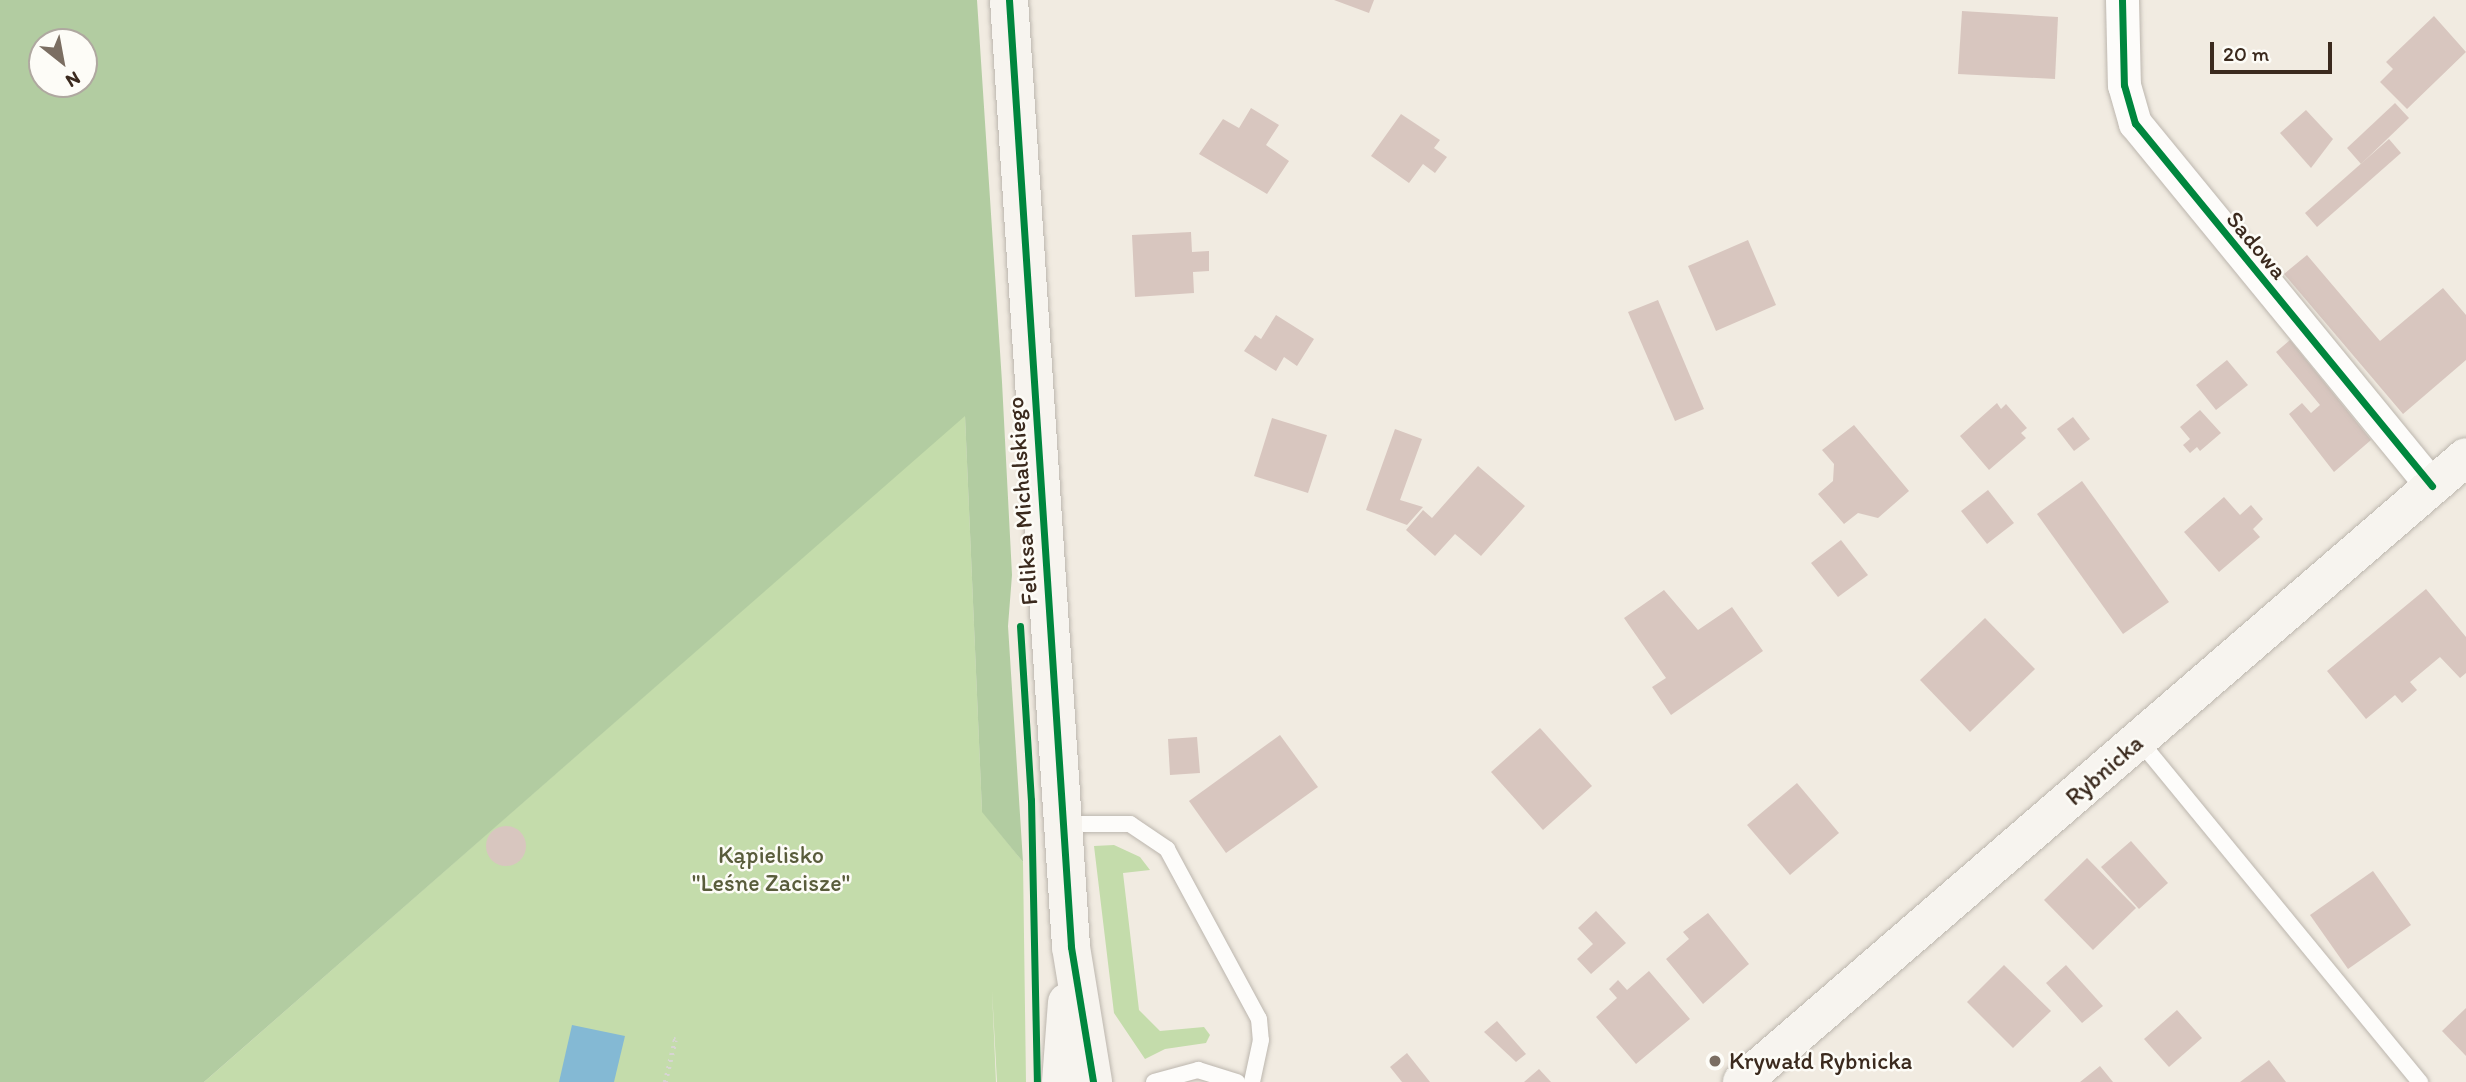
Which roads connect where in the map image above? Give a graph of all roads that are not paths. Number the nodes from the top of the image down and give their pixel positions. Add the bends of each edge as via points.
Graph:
1 (1009, 0) edge
2 (2122, 0) edge
3 (2466, 457) edge
4 (2432, 486) junction
5 (2139, 740) junction
6 (1063, 824) junction
7 (1071, 947) junction
8 (1061, 1082) edge
9 (1093, 1082) edge
10 (1154, 1082) edge
11 (1237, 1082) edge
12 (1252, 1082) edge
13 (1742, 1082) edge
14 (2420, 1082) edge

1 - 6 street, Feliksa Michalskiego
2 - 4 street, Sadowa via 2124,85 2134,123
3 - 4 street, Rybnicka
4 - 5 street, Rybnicka
5 - 13 street, Rybnicka
5 - 14 lane
6 - 7 street, Feliksa Michalskiego
6 - 12 lane via 1130,824 1167,849 1259,1019 1261,1040
7 - 8 street, Feliksa Michalskiego
7 - 9 street, Feliksa Michalskiego
10 - 11 lane via 1198,1070

